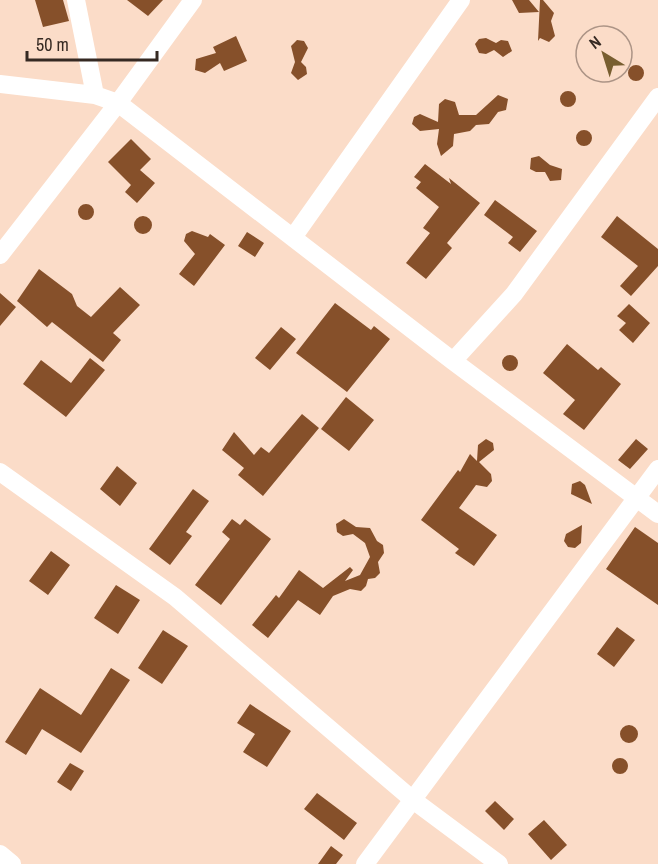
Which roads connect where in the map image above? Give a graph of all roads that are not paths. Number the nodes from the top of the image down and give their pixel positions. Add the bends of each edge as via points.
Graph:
1 (76, 0) edge
2 (193, 0) edge
3 (461, 0) edge
4 (0, 84) edge
5 (95, 95) junction
6 (658, 97) edge
7 (118, 103) junction
8 (294, 236) junction
9 (0, 255) edge
10 (453, 361) junction
11 (658, 469) edge
12 (0, 472) edge
13 (636, 498) junction
14 (658, 514) edge
15 (413, 800) junction
16 (0, 854) edge
17 (12, 864) edge
18 (365, 864) edge
19 (498, 864) edge

1 - 5 street
2 - 7 street
3 - 8 street
4 - 5 street
5 - 7 street
6 - 10 street via 514,294
7 - 8 street
7 - 9 street
8 - 10 street
10 - 13 street
11 - 13 street
12 - 15 street via 175,597
13 - 14 street
13 - 15 street
15 - 18 street
15 - 19 street
16 - 17 street

